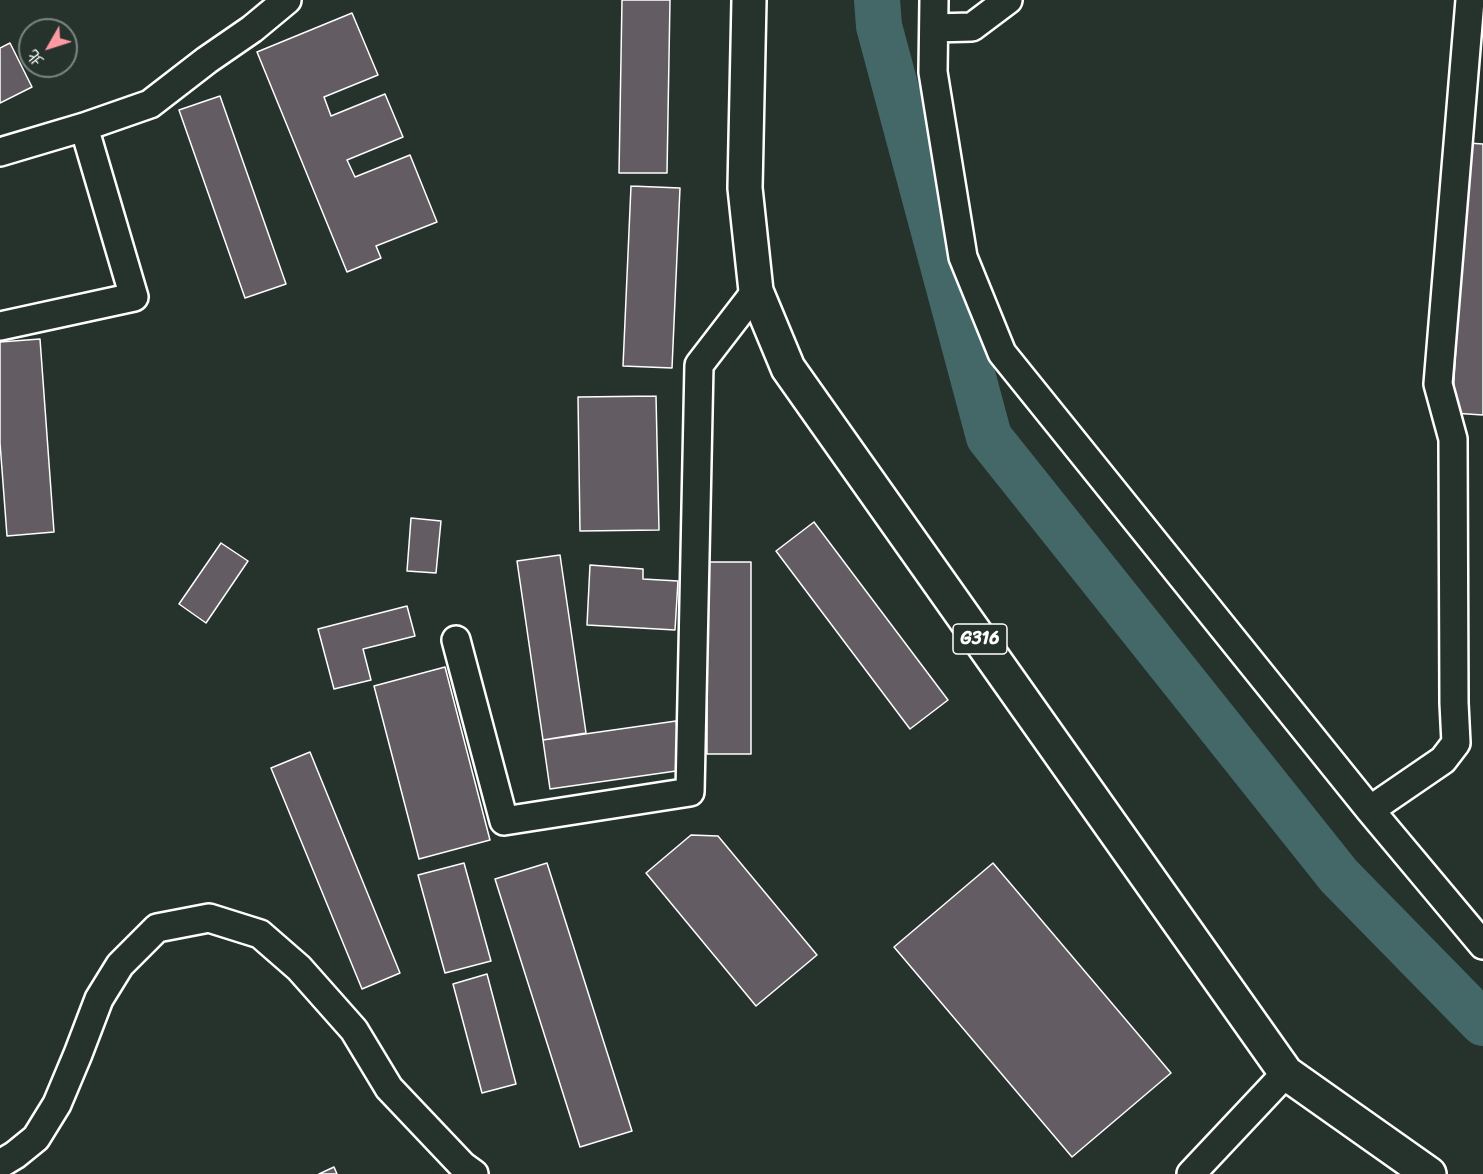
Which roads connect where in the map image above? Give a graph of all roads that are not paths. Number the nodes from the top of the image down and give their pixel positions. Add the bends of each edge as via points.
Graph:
1 (286, 0) edge
2 (748, 0) edge
3 (934, 0) edge
4 (1008, 0) edge
5 (1470, 0) edge
6 (934, 28) junction
7 (84, 127) junction
8 (0, 152) edge
9 (756, 291) junction
10 (0, 326) edge
11 (456, 640) dead end
12 (1370, 810) junction
13 (1483, 945) edge
14 (1286, 1073) junction
15 (0, 1164) edge
16 (474, 1174) edge
17 (1191, 1174) edge
18 (1429, 1174) edge

1 - 7 street via 150,104
2 - 9 highway, G316 via 745,188
3 - 6 street
4 - 6 street via 972,27
5 - 12 street via 1438,384 1453,439 1456,743 1443,760
6 - 12 street via 933,72 963,257 1002,352
7 - 8 street
7 - 10 street via 134,297
9 - 11 street via 699,364 690,792 504,821
9 - 14 highway, G316 via 788,368
12 - 13 street
14 - 17 street
14 - 18 highway, G316
15 - 16 street via 36,1138 57,1104 99,999 120,965 157,928 209,918 260,934 298,969 354,1030 389,1088

